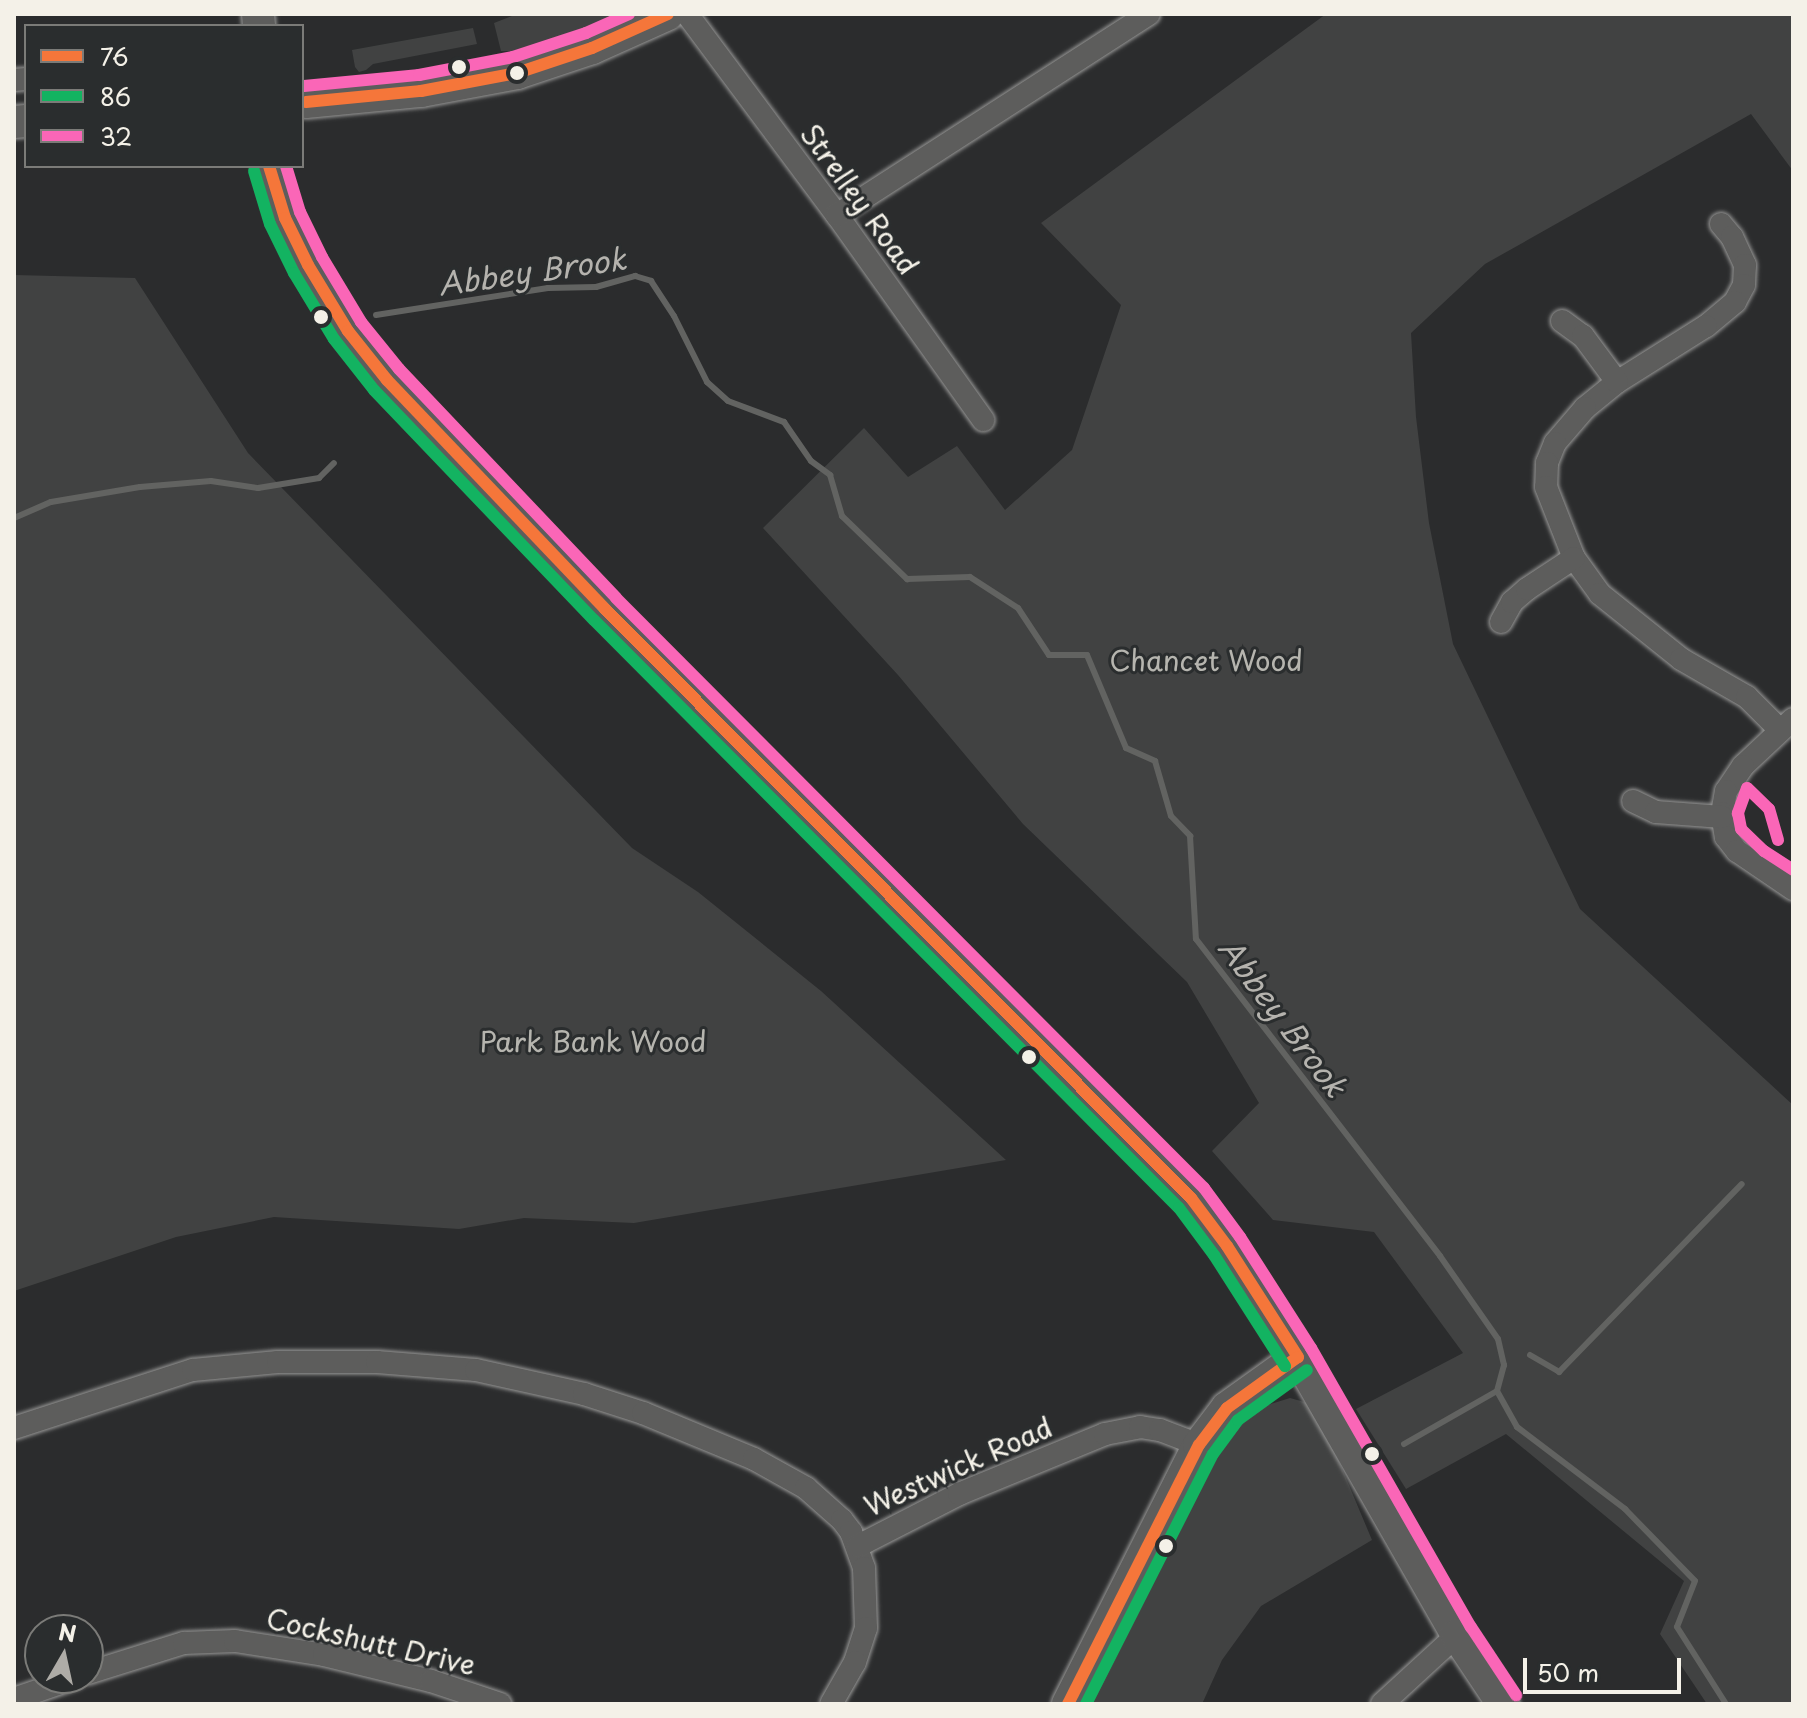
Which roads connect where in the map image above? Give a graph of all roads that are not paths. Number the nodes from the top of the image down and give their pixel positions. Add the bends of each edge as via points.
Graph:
1 (668, 14) edge
2 (687, 14) edge
3 (1149, 14) edge
4 (304, 104) edge
5 (270, 168) edge
6 (837, 215) junction
7 (1721, 224) dead end
8 (1562, 321) dead end
9 (1617, 382) junction
10 (983, 420) dead end
11 (1574, 558) junction
12 (1501, 622) dead end
13 (1786, 724) edge
14 (1633, 801) dead end
15 (1722, 817) junction
16 (1793, 889) edge
17 (1298, 1357) junction
18 (14, 1428) edge
19 (1199, 1445) junction
20 (858, 1546) junction
21 (1457, 1635) junction
22 (104, 1668) edge
23 (500, 1704) edge
24 (831, 1704) edge
25 (1068, 1704) edge
26 (1382, 1704) edge
27 (1503, 1704) edge

1 - 4 street via 522,72 421,91
2 - 6 street, Strelley Road
3 - 6 street
5 - 17 street via 285,218 308,265 348,331 387,380 637,642 1191,1198
6 - 10 street, Strelley Road
7 - 9 street via 1745,265 1744,285 1735,302
8 - 9 street via 1583,336
9 - 11 street via 1567,426 1547,463 1552,509
11 - 12 street via 1512,602
11 - 13 street via 1600,594 1637,627
13 - 15 street via 1743,766 1726,791
14 - 15 street via 1656,812
15 - 16 street via 1726,837 1737,851
17 - 19 street via 1227,1408
17 - 21 street
18 - 20 street via 150,1381 234,1364 377,1362 476,1370 614,1403 700,1434 754,1459 826,1504
19 - 20 street, Westwick Road via 1140,1427 1105,1434 959,1494
19 - 25 street
20 - 24 street, Westwick Road via 868,1593 866,1628 855,1662
21 - 26 street
21 - 27 street
22 - 23 street, Cockshutt Drive via 184,1643 235,1641 324,1655

